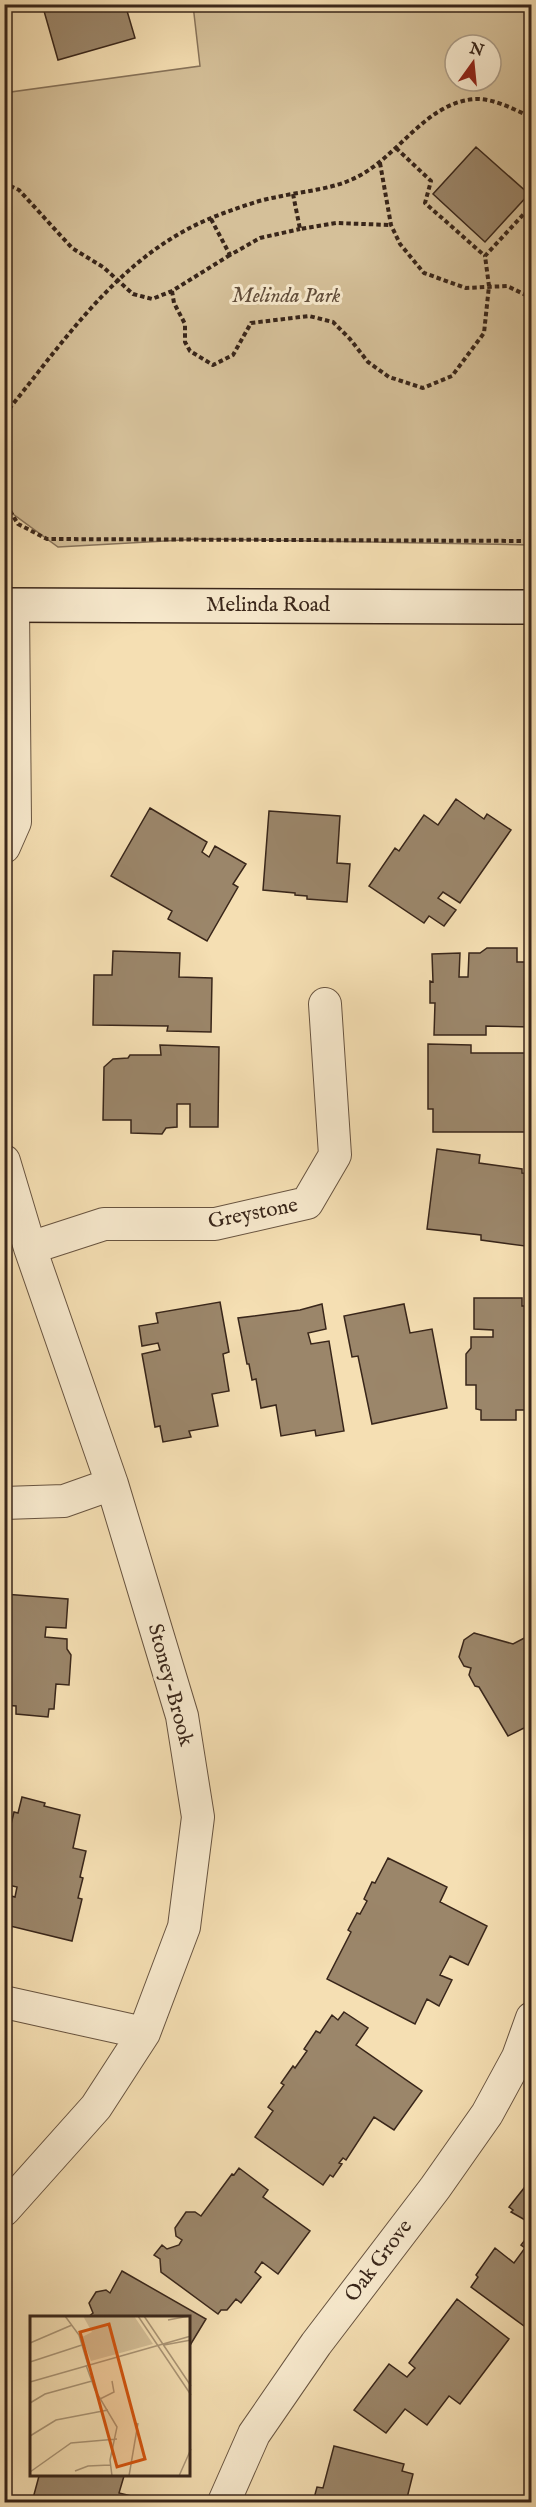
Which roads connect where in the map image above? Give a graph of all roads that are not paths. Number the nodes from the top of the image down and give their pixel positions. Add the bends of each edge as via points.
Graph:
1 (9, 606) edge
2 (531, 608) edge
3 (10, 791) edge
4 (4, 847) edge
5 (326, 1004) dead end
6 (4, 1161) edge
7 (30, 1248) junction
8 (112, 1484) junction
9 (4, 1503) edge
10 (4, 2002) edge
11 (531, 2018) edge
12 (144, 2033) junction
13 (4, 2210) edge
14 (224, 2502) edge

1 - 2 main road, Melinda Road
1 - 3 street
3 - 4 street via 15,822
5 - 7 street, Greystone via 335,1155 307,1203 215,1224 104,1224
6 - 7 street, Stoney-Brook
7 - 8 street, Stoney-Brook
8 - 9 street via 64,1501
8 - 12 street, Stoney-Brook via 182,1716 198,1817 184,1927
10 - 12 street
11 - 14 street, Oak Grove via 518,2057 487,2114 254,2434
12 - 13 street, Stoney-Brook via 96,2107

